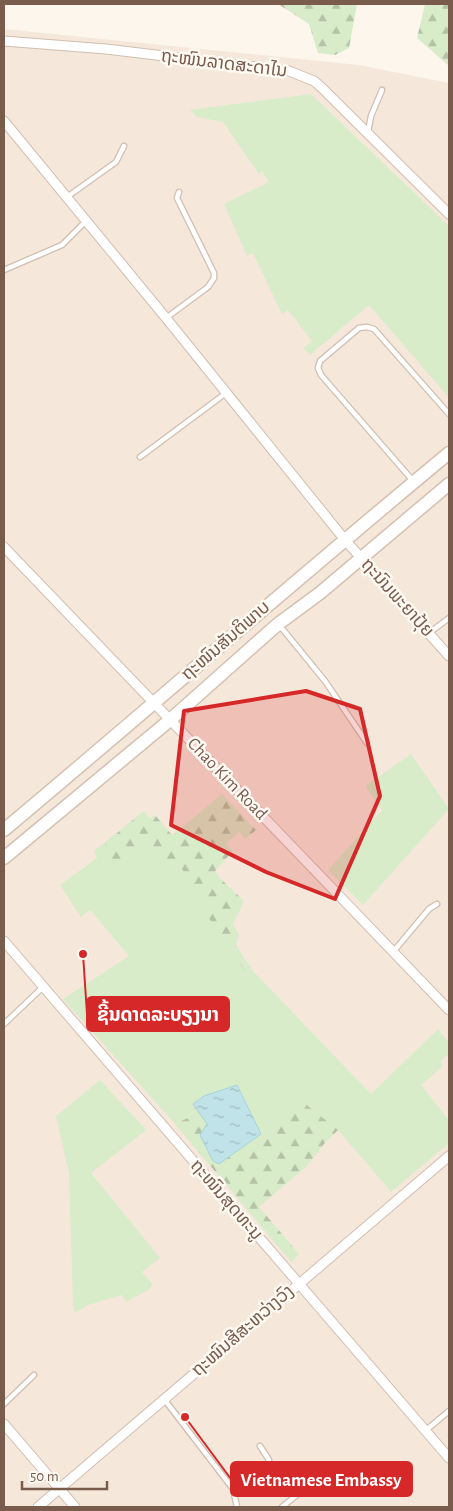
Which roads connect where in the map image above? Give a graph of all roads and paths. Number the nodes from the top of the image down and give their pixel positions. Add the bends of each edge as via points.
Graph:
1 (4, 41) edge
2 (382, 90) dead end
3 (4, 121) edge
4 (368, 134) junction
5 (124, 146) dead end
6 (179, 192) dead end
7 (66, 197) junction
8 (449, 214) edge
9 (86, 221) junction
10 (4, 270) edge
11 (166, 318) junction
12 (226, 393) junction
13 (449, 414) edge
14 (449, 453) edge
15 (140, 457) dead end
16 (414, 482) junction
17 (449, 484) edge
18 (344, 540) junction
19 (4, 547) edge
20 (361, 557) junction
21 (449, 618) edge
22 (278, 624) junction
23 (428, 633) junction
24 (449, 656) edge
25 (155, 704) junction
26 (170, 720) junction
27 (367, 743) dead end
28 (4, 830) edge
29 (4, 858) edge
30 (437, 904) dead end
31 (4, 941) edge
32 (393, 952) junction
33 (43, 986) junction
34 (449, 1010) edge
35 (4, 1024) edge
36 (449, 1156) edge
37 (298, 1284) junction
38 (34, 1375) dead end
39 (164, 1399) junction
40 (4, 1404) edge
41 (449, 1411) edge
42 (4, 1425) edge
43 (425, 1431) junction
44 (260, 1446) dead end
45 (449, 1458) edge
46 (309, 1475) dead end
47 (59, 1489) junction
48 (234, 1492) junction
49 (38, 1507) edge
50 (75, 1507) edge
51 (237, 1507) edge
52 (282, 1507) edge

1 - 4 street, ຖະໜົນລາດສະດາໄນ via 289,71 314,81
2 - 4 lane via 371,116
3 - 7 street, ຖະນົນພະຍາປຸ້ຍ
4 - 8 street, ຖະໜົນລາດສະດາໄນ
5 - 7 lane via 116,162
6 - 11 lane via 177,198 214,278 211,284
7 - 9 street, ຖະນົນພະຍາປຸ້ຍ
9 - 10 lane via 62,245
9 - 11 street, ຖະນົນພະຍາປຸ້ຍ
11 - 12 street, ຖະນົນພະຍາປຸ້ຍ
12 - 15 lane
12 - 18 street, ຖະນົນພະຍາປຸ້ຍ
13 - 16 lane via 374,329 359,328 320,361 321,375
14 - 16 street, ຖະໜົນສັນຕິພາບ
16 - 18 street, ຖະໜົນສັນຕິພາບ
17 - 20 street, ຖະໜົນສັນຕິພາບ
18 - 20 street, ຖະນົນພະຍາປຸ້ຍ
18 - 25 street, ຖະໜົນສັນຕິພາບ
19 - 25 street, Chao Kim Road
20 - 22 street, ຖະໜົນສັນຕິພາບ
20 - 23 street, ຖະນົນພະຍາປຸ້ຍ
21 - 23 lane
22 - 26 street, ຖະໜົນສັນຕິພາບ
22 - 27 lane via 326,681
23 - 24 street, ຖະນົນພະຍາປຸ້ຍ
25 - 26 street, Chao Kim Road
25 - 28 street, ຖະໜົນສັນຕິພາບ
26 - 29 street, ຖະໜົນສັນຕິພາບ
26 - 32 street, Chao Kim Road
30 - 32 lane via 429,909
31 - 33 street, ຖະໜົນສຸດທະນູ
32 - 34 street, Chao Kim Road
33 - 35 lane
33 - 37 street, ຖະໜົນສຸດທະນູ
36 - 37 street, ຖະໜົນສີສະຫວ່າງວົງ
37 - 39 street, ຖະໜົນສີສະຫວ່າງວົງ
37 - 43 street, ຖະໜົນສຸດທະນູ
38 - 40 lane
39 - 47 street, ຖະໜົນສີສະຫວ່າງວົງ
39 - 48 lane
41 - 43 lane
42 - 47 street
43 - 45 street, ຖະໜົນສຸດທະນູ
44 - 48 lane via 269,1460 265,1470
46 - 52 lane via 303,1490
47 - 49 street, ຖະໜົນສີສະຫວ່າງວົງ
47 - 50 street
48 - 51 lane

